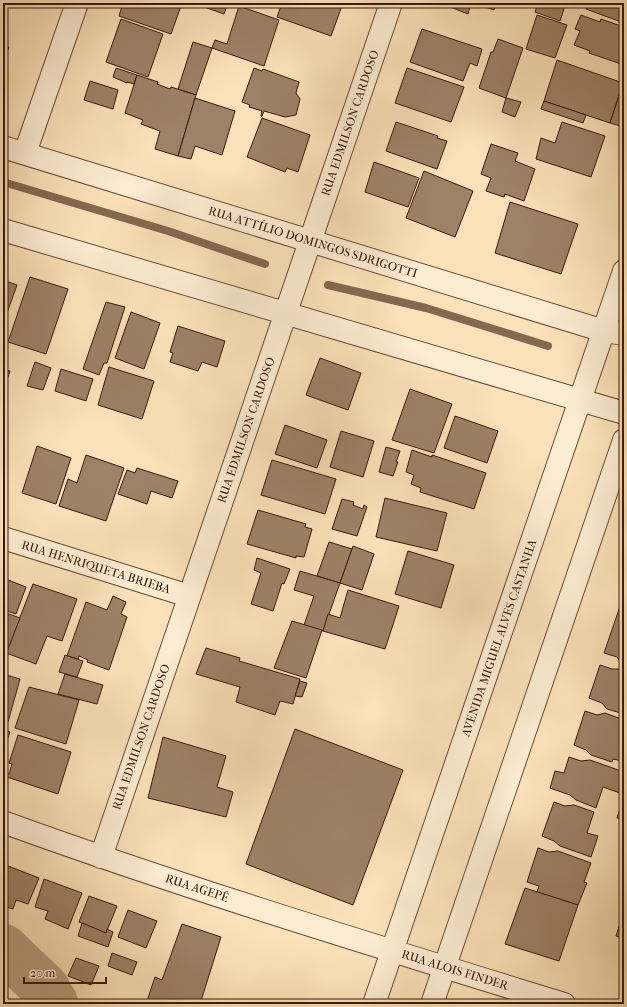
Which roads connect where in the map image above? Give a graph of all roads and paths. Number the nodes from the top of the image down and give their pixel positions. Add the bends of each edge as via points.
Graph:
1 (77, 3) edge
2 (391, 3) edge
3 (3, 147) edge
4 (24, 153) junction
5 (3, 230) edge
6 (310, 241) junction
7 (624, 271) edge
8 (286, 313) junction
9 (614, 332) edge
10 (580, 400) junction
11 (624, 413) edge
12 (624, 440) edge
13 (3, 538) edge
14 (189, 596) junction
15 (3, 822) edge
16 (100, 858) junction
17 (392, 951) junction
18 (445, 967) junction
19 (374, 1004) edge
20 (432, 1004) edge
21 (564, 1004) edge

1 - 4 street
2 - 6 street, RUA EDMILSON CARDOSO
3 - 4 street, RUA ATTÍLIO DOMINGOS SDRIGOTTI
4 - 6 street, RUA ATTÍLIO DOMINGOS SDRIGOTTI
5 - 8 street
6 - 8 street, RUA EDMILSON CARDOSO
6 - 9 street, RUA ATTÍLIO DOMINGOS SDRIGOTTI
7 - 9 street, AVENIDA MIGUEL ALVES CASTANHA
8 - 10 street
8 - 14 street, RUA EDMILSON CARDOSO
9 - 10 street, AVENIDA MIGUEL ALVES CASTANHA
10 - 11 street
10 - 17 street, AVENIDA MIGUEL ALVES CASTANHA
12 - 18 street
13 - 14 street, RUA HENRIQUETA BRIEBA
14 - 16 street, RUA EDMILSON CARDOSO
15 - 16 street, RUA AGEPÊ
16 - 17 street, RUA AGEPÊ
17 - 18 street, RUA ALOIS FINDER
17 - 19 street, AVENIDA MIGUEL ALVES CASTANHA
18 - 20 street
18 - 21 street, RUA ALOIS FINDER

